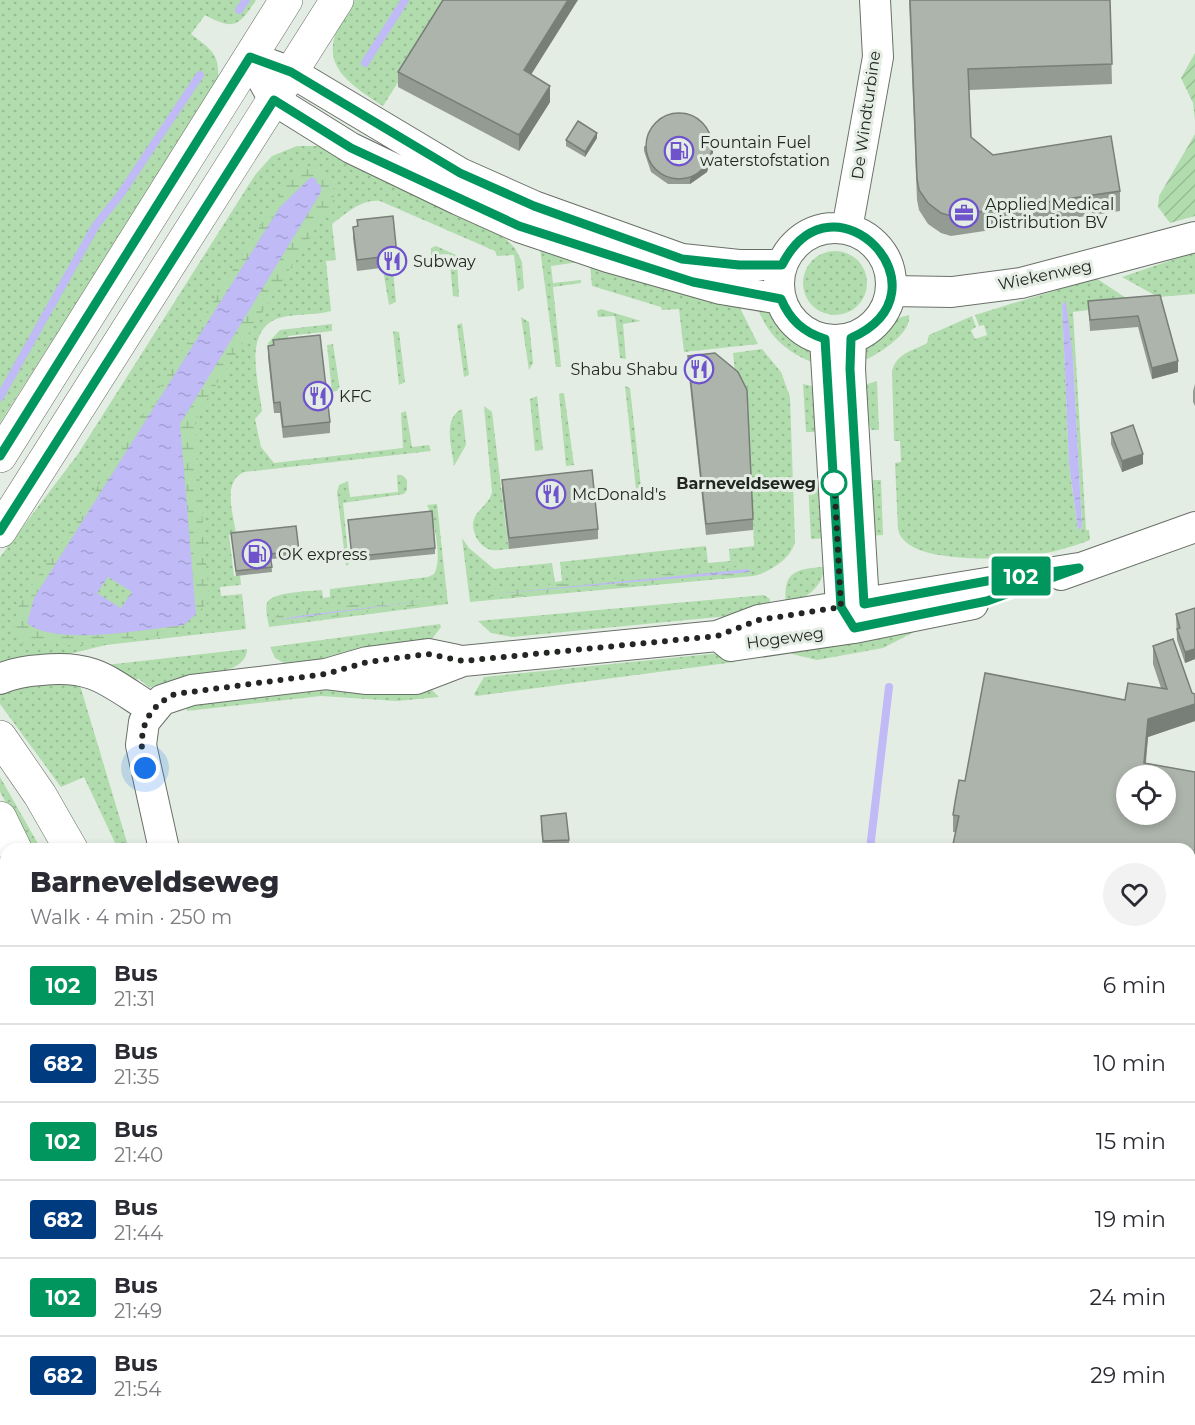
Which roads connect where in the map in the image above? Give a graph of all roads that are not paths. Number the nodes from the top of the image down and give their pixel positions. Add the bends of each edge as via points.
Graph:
1 (286, 0) edge
2 (337, 0) edge
3 (875, 0) edge
4 (250, 57) junction
5 (291, 72) junction
6 (274, 100) junction
7 (846, 229) junction
8 (1195, 237) edge
9 (782, 265) junction
10 (891, 291) junction
11 (781, 299) junction
12 (838, 338) junction
13 (0, 456) edge
14 (1195, 527) edge
15 (0, 531) edge
16 (853, 613) junction
17 (0, 679) edge
18 (152, 709) junction
19 (0, 737) edge
20 (0, 818) edge
21 (12, 843) edge
22 (68, 843) edge
23 (163, 843) edge

1 - 4 main road
2 - 5 main road
3 - 7 street, De Windturbine via 878,57
4 - 5 street
4 - 6 street
4 - 13 main road
5 - 6 main road
5 - 9 street via 460,173 534,206 682,259
6 - 11 street via 351,148 519,226 693,282
6 - 15 main road
7 - 9 street via 807,235 792,248
7 - 10 street via 876,244 888,266
8 - 10 street, Wiekenweg via 1021,283 952,292
9 - 11 street
10 - 12 street via 874,325
11 - 12 street via 802,329
12 - 16 street, Hogeweg
14 - 16 street, Hogeweg via 987,601
16 - 18 street, Hogeweg via 759,620 717,636 463,661 428,654 367,662 326,674 192,690 162,700
17 - 18 street via 22,672 81,668
18 - 23 street via 144,722 141,745
19 - 22 main road
20 - 21 main road

